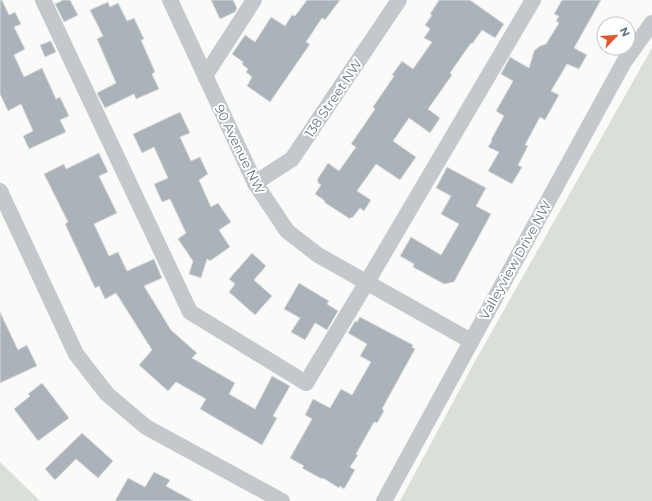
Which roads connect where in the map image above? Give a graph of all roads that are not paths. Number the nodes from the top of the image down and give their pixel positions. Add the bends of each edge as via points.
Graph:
1 (43, 0) edge
2 (170, 0) edge
3 (254, 0) edge
4 (399, 0) edge
5 (533, 0) edge
6 (652, 23) edge
7 (205, 76) junction
8 (255, 183) junction
9 (0, 191) edge
10 (367, 282) junction
11 (471, 341) junction
12 (282, 501) edge
13 (384, 501) edge

1 - 10 street via 190,312 306,383
2 - 7 street, 90 Avenue NW
3 - 7 street
4 - 8 street, 138 Street NW via 292,159
5 - 10 street
6 - 11 street, Valleyview Drive NW via 624,62
7 - 8 street, 90 Avenue NW
8 - 10 street, 90 Avenue NW via 287,231 318,255
9 - 12 street via 76,354 107,394 146,427
10 - 11 street, 90 Avenue NW
11 - 13 street, Valleyview Drive NW

